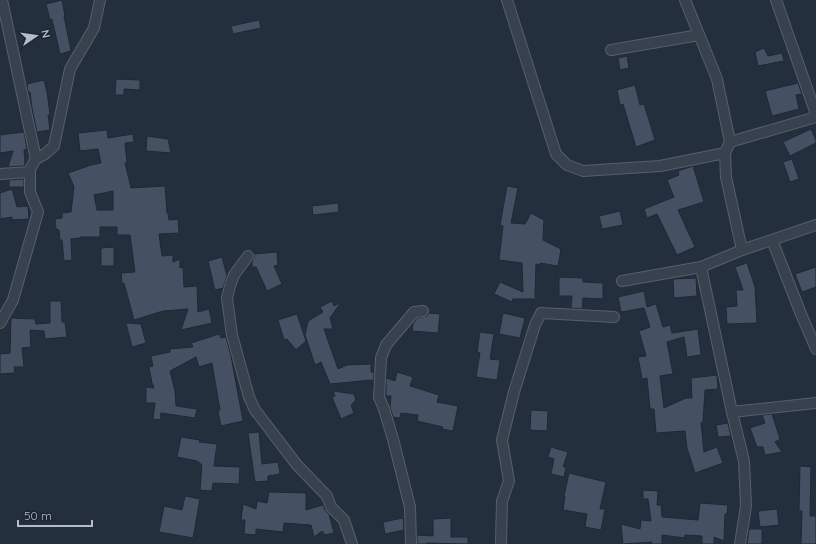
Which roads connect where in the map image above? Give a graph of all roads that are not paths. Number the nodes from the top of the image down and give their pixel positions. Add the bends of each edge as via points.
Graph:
1 (2, 0) edge
2 (100, 0) edge
3 (507, 0) edge
4 (685, 0) edge
5 (776, 0) edge
6 (699, 35) junction
7 (611, 50) dead end
8 (816, 116) edge
9 (730, 142) junction
10 (725, 153) junction
11 (36, 159) junction
12 (30, 172) junction
13 (0, 174) edge
14 (816, 225) edge
15 (772, 240) junction
16 (742, 250) junction
17 (248, 256) dead end
18 (701, 267) junction
19 (622, 281) dead end
20 (423, 311) dead end
21 (614, 317) dead end
22 (0, 323) edge
23 (816, 349) edge
24 (816, 403) edge
25 (732, 412) junction
26 (352, 544) edge
27 (411, 544) edge
28 (502, 544) edge
29 (740, 544) edge

1 - 11 street
2 - 11 street via 94,28 70,69 54,146
3 - 10 street via 556,154 567,165 583,171 660,166
4 - 6 street
5 - 8 street
6 - 7 street
6 - 9 street via 717,79
8 - 9 street
9 - 10 street
10 - 16 street via 726,177
11 - 12 street
12 - 13 street
12 - 22 street via 30,192 38,212 13,300
14 - 15 street
15 - 16 street
15 - 23 street
16 - 18 street
17 - 26 street via 234,275 227,298 232,335 249,397 259,416 297,465 327,496 331,507 344,520
18 - 19 street
18 - 25 street
20 - 27 street via 414,312 386,345 381,358 379,397 393,438 410,507
21 - 28 street via 541,313 535,325 502,440 509,481 502,501
24 - 25 street
25 - 29 street via 744,461 746,506

